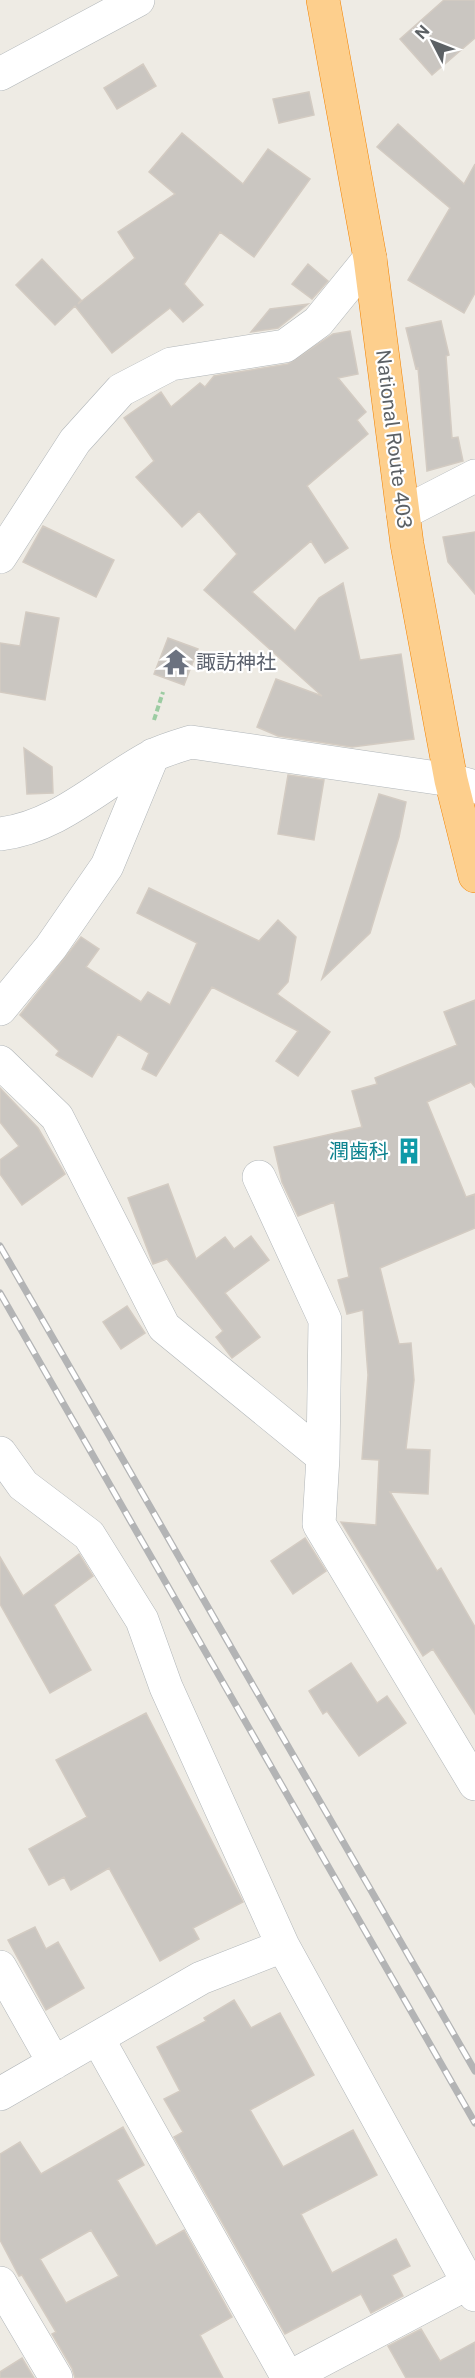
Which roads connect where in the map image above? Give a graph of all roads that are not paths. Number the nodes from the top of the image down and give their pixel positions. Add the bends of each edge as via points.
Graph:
1 (138, 0) edge
2 (323, 0) edge
3 (0, 74) edge
4 (370, 258) junction
5 (475, 476) edge
6 (404, 513) junction
7 (0, 557) edge
8 (153, 756) junction
9 (463, 784) edge
10 (0, 834) edge
11 (475, 876) edge
12 (0, 1009) edge
13 (0, 1062) edge
14 (259, 1177) dead end
15 (0, 1453) edge
16 (323, 1457) junction
17 (475, 1784) edge
18 (283, 1946) junction
19 (0, 1967) edge
20 (98, 2039) junction
21 (54, 2063) junction
22 (0, 2094) edge
23 (0, 2283) edge
24 (472, 2289) edge
25 (56, 2378) edge
26 (288, 2378) edge

1 - 3 street
2 - 4 highway, National Route 403
4 - 6 highway, National Route 403
4 - 7 street via 318,322 285,346 171,364 121,390 75,441
5 - 6 street
6 - 9 highway, National Route 403
8 - 9 street via 191,742
8 - 10 street via 88,799 21,831
8 - 12 street via 107,866 51,946
9 - 11 highway, National Route 403
13 - 16 street via 57,1117 164,1327
14 - 16 street via 325,1320
15 - 18 street via 23,1485 89,1535 142,1620 166,1687
16 - 17 street via 319,1524
18 - 20 street via 201,1978
18 - 24 street
19 - 21 street
20 - 21 street
20 - 26 street
21 - 22 street
23 - 25 street
24 - 26 street

